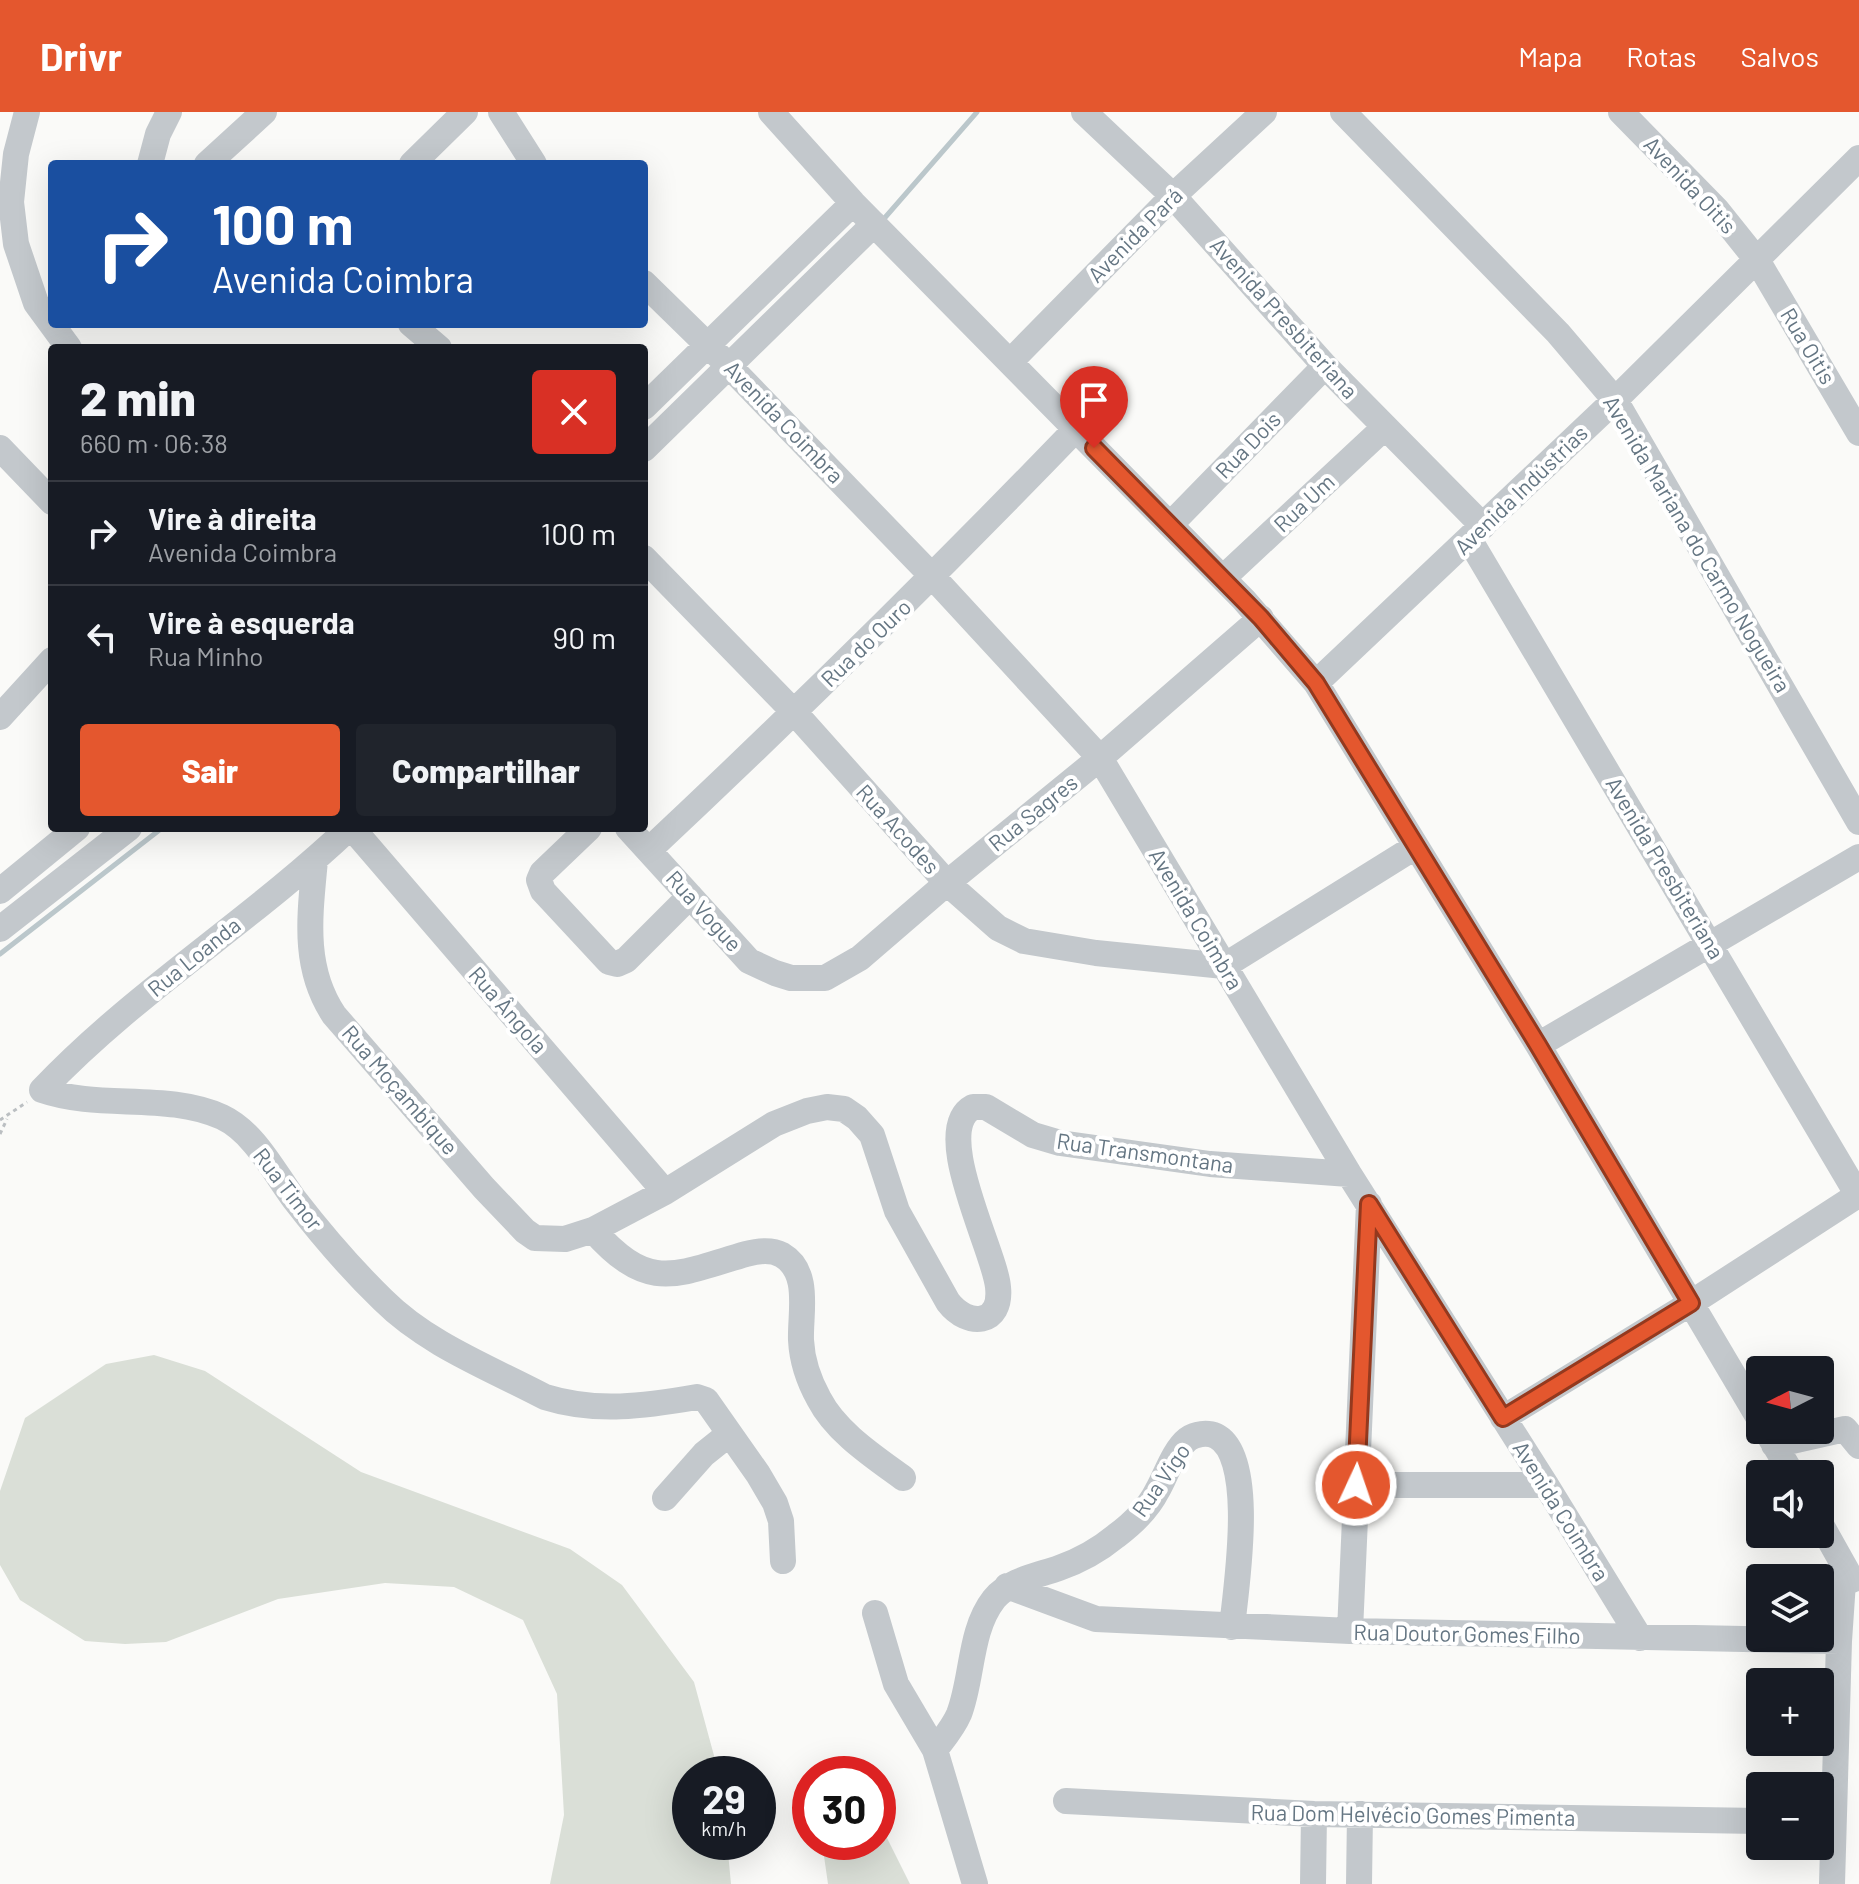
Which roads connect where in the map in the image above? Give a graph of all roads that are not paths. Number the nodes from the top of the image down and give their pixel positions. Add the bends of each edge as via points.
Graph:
1 (27, 112) edge
2 (169, 112) edge
3 (264, 112) edge
4 (465, 112) edge
5 (501, 112) edge
6 (771, 112) edge
7 (1084, 112) edge
8 (1264, 112) edge
9 (1343, 112) edge
10 (1621, 112) edge
11 (1859, 158) edge
12 (151, 160) edge
13 (211, 160) edge
14 (416, 160) edge
15 (531, 160) edge
16 (1173, 196) junction
17 (853, 203) junction
18 (874, 224) junction
19 (1757, 260) junction
20 (648, 287) edge
21 (48, 319) edge
22 (418, 328) edge
23 (437, 340) edge
24 (708, 344) junction
25 (1010, 362) junction
26 (729, 366) junction
27 (1325, 366) junction
28 (1615, 400) junction
29 (648, 403) edge
30 (1384, 428) junction
31 (1076, 429) junction
32 (1859, 433) edge
33 (648, 445) edge
34 (0, 448) edge
35 (48, 498) edge
36 (1170, 525) junction
37 (1476, 533) junction
38 (648, 562) edge
39 (933, 577) junction
40 (1223, 578) junction
41 (1261, 618) junction
42 (48, 664) edge
43 (1316, 683) junction
44 (795, 713) junction
45 (0, 717) edge
46 (1100, 758) junction
47 (1859, 822) edge
48 (72, 832) edge
49 (124, 832) edge
50 (346, 832) edge
51 (353, 832) edge
52 (585, 832) edge
53 (632, 832) edge
54 (1415, 847) junction
55 (649, 850) junction
56 (1859, 857) edge
57 (315, 860) junction
58 (947, 883) junction
59 (0, 891) edge
60 (690, 896) junction
61 (0, 929) edge
62 (1711, 946) junction
63 (1224, 966) junction
64 (791, 978) joint
65 (1538, 1045) junction
66 (42, 1090) joint
67 (1349, 1174) junction
68 (665, 1192) junction
69 (1858, 1196) edge
70 (1369, 1204) junction
71 (593, 1230) junction
72 (1691, 1303) junction
73 (1746, 1396) edge
74 (1503, 1418) junction
75 (1834, 1430) edge
76 (729, 1434) junction
77 (1859, 1446) edge
78 (903, 1478) dead end
79 (1356, 1485) junction
80 (1546, 1485) junction
81 (665, 1498) dead end
82 (1834, 1541) edge
83 (783, 1561) dead end
84 (1851, 1563) edge
85 (1007, 1586) junction
86 (1859, 1591) edge
87 (875, 1613) dead end
88 (1232, 1627) junction
89 (1350, 1631) junction
90 (1640, 1638) junction
91 (1839, 1641) junction
92 (935, 1750) junction
93 (1830, 1772) edge
94 (1066, 1801) dead end
95 (1314, 1814) junction
96 (1360, 1814) junction
97 (1746, 1821) edge
98 (1830, 1860) edge
99 (975, 1884) edge
100 (1313, 1884) edge
101 (1359, 1884) edge
102 (1832, 1884) edge

1 - 21 street via 12,190 16,244 36,303
2 - 12 street
3 - 13 street
4 - 14 street
5 - 15 street
6 - 17 street
7 - 16 street, Avenida Presbiteriana
8 - 16 street, Avenida Pará
9 - 28 street, Avenida Mariana do Carmo Nogueira via 1558,333
10 - 19 street, Avenida Oitis via 1717,210
11 - 19 street, Avenida Indústrias
16 - 25 street, Avenida Pará
16 - 27 street, Avenida Presbiteriana
17 - 18 street
17 - 24 street
18 - 25 street
18 - 26 street
19 - 28 street, Avenida Indústrias
19 - 32 street, Rua Oitis
20 - 24 street, Avenida Coimbra
22 - 23 street
24 - 26 street, Avenida Coimbra
24 - 29 street
25 - 31 street
26 - 33 street
26 - 39 street, Avenida Coimbra
27 - 30 street, Avenida Presbiteriana
27 - 36 street, Rua Dois
28 - 37 street, Avenida Indústrias
28 - 47 street, Avenida Mariana do Carmo Nogueira
30 - 37 street, Avenida Presbiteriana
30 - 40 street, Rua Um
31 - 36 street
31 - 39 street, Rua do Ouro
34 - 35 street
36 - 40 street
37 - 43 street, Avenida Indústrias
37 - 62 street, Avenida Presbiteriana
38 - 44 street, Rua Acodes
39 - 44 street, Rua do Ouro
39 - 46 street, Avenida Coimbra
40 - 41 street
41 - 43 street
41 - 46 street, Rua Sagres
42 - 45 street
43 - 54 street
44 - 55 street, Rua do Ouro
44 - 58 street, Rua Acodes
46 - 58 street, Rua Sagres
46 - 63 street, Avenida Coimbra
48 - 59 street
49 - 61 street
50 - 57 street, Rua Loanda
51 - 68 street, Rua Ângola
52 - 60 street via 542,873 540,884 606,960 626,960
53 - 55 street, Rua Vogue
54 - 63 street
54 - 65 street
55 - 60 street, Rua Vogue
56 - 62 street
57 - 66 street, Rua Loanda via 108,1025
57 - 71 street, Rua Moçambique via 309,944 321,996 334,1015 525,1231 550,1240
58 - 63 street, Rua Acodes via 998,928 1024,941
58 - 64 street, Rua Sagres via 860,958 825,978
60 - 64 street, Rua Vogue via 749,961
62 - 65 street
62 - 69 street, Avenida Presbiteriana
63 - 67 street, Avenida Coimbra
65 - 72 street
66 - 76 street, Rua Timor via 68,1098 193,1107 225,1118 247,1136 353,1270 421,1331 545,1397 586,1407 701,1398
67 - 68 street, Rua Transmontana via 1210,1164 1060,1143 1033,1135 986,1107 973,1107 961,1125 960,1165 999,1298 993,1312 976,1320 956,1313 948,1302 897,1211 872,1135 844,1109 807,1111 774,1124
67 - 70 street, Avenida Coimbra
68 - 71 street, Rua Moçambique
69 - 72 street
70 - 74 street, Avenida Coimbra
70 - 79 street
71 - 78 street via 632,1265 661,1275 754,1252 780,1254 799,1276 805,1368 819,1400 837,1424
72 - 73 street
72 - 74 street
74 - 80 street, Avenida Coimbra
75 - 77 street via 1845,1429
76 - 81 street
76 - 83 street via 775,1503
79 - 80 street
79 - 89 street
80 - 90 street, Avenida Coimbra
82 - 84 street
84 - 86 street
84 - 91 street
85 - 88 street, Rua Doutor Gomes Filho via 1096,1619
85 - 88 street, Rua Vigo via 1087,1556 1115,1537 1155,1495 1180,1447 1197,1434 1211,1434 1228,1444 1239,1471 1240,1544
85 - 92 street via 985,1616 959,1713
87 - 92 street via 896,1684
88 - 89 street, Rua Doutor Gomes Filho
89 - 90 street, Rua Doutor Gomes Filho
90 - 91 street, Rua Doutor Gomes Filho
91 - 93 street
92 - 99 street
94 - 95 street, Rua Dom Helvécio Gomes Pimenta
95 - 96 street, Rua Dom Helvécio Gomes Pimenta
95 - 100 street
96 - 97 street, Rua Dom Helvécio Gomes Pimenta
96 - 101 street
98 - 102 street

